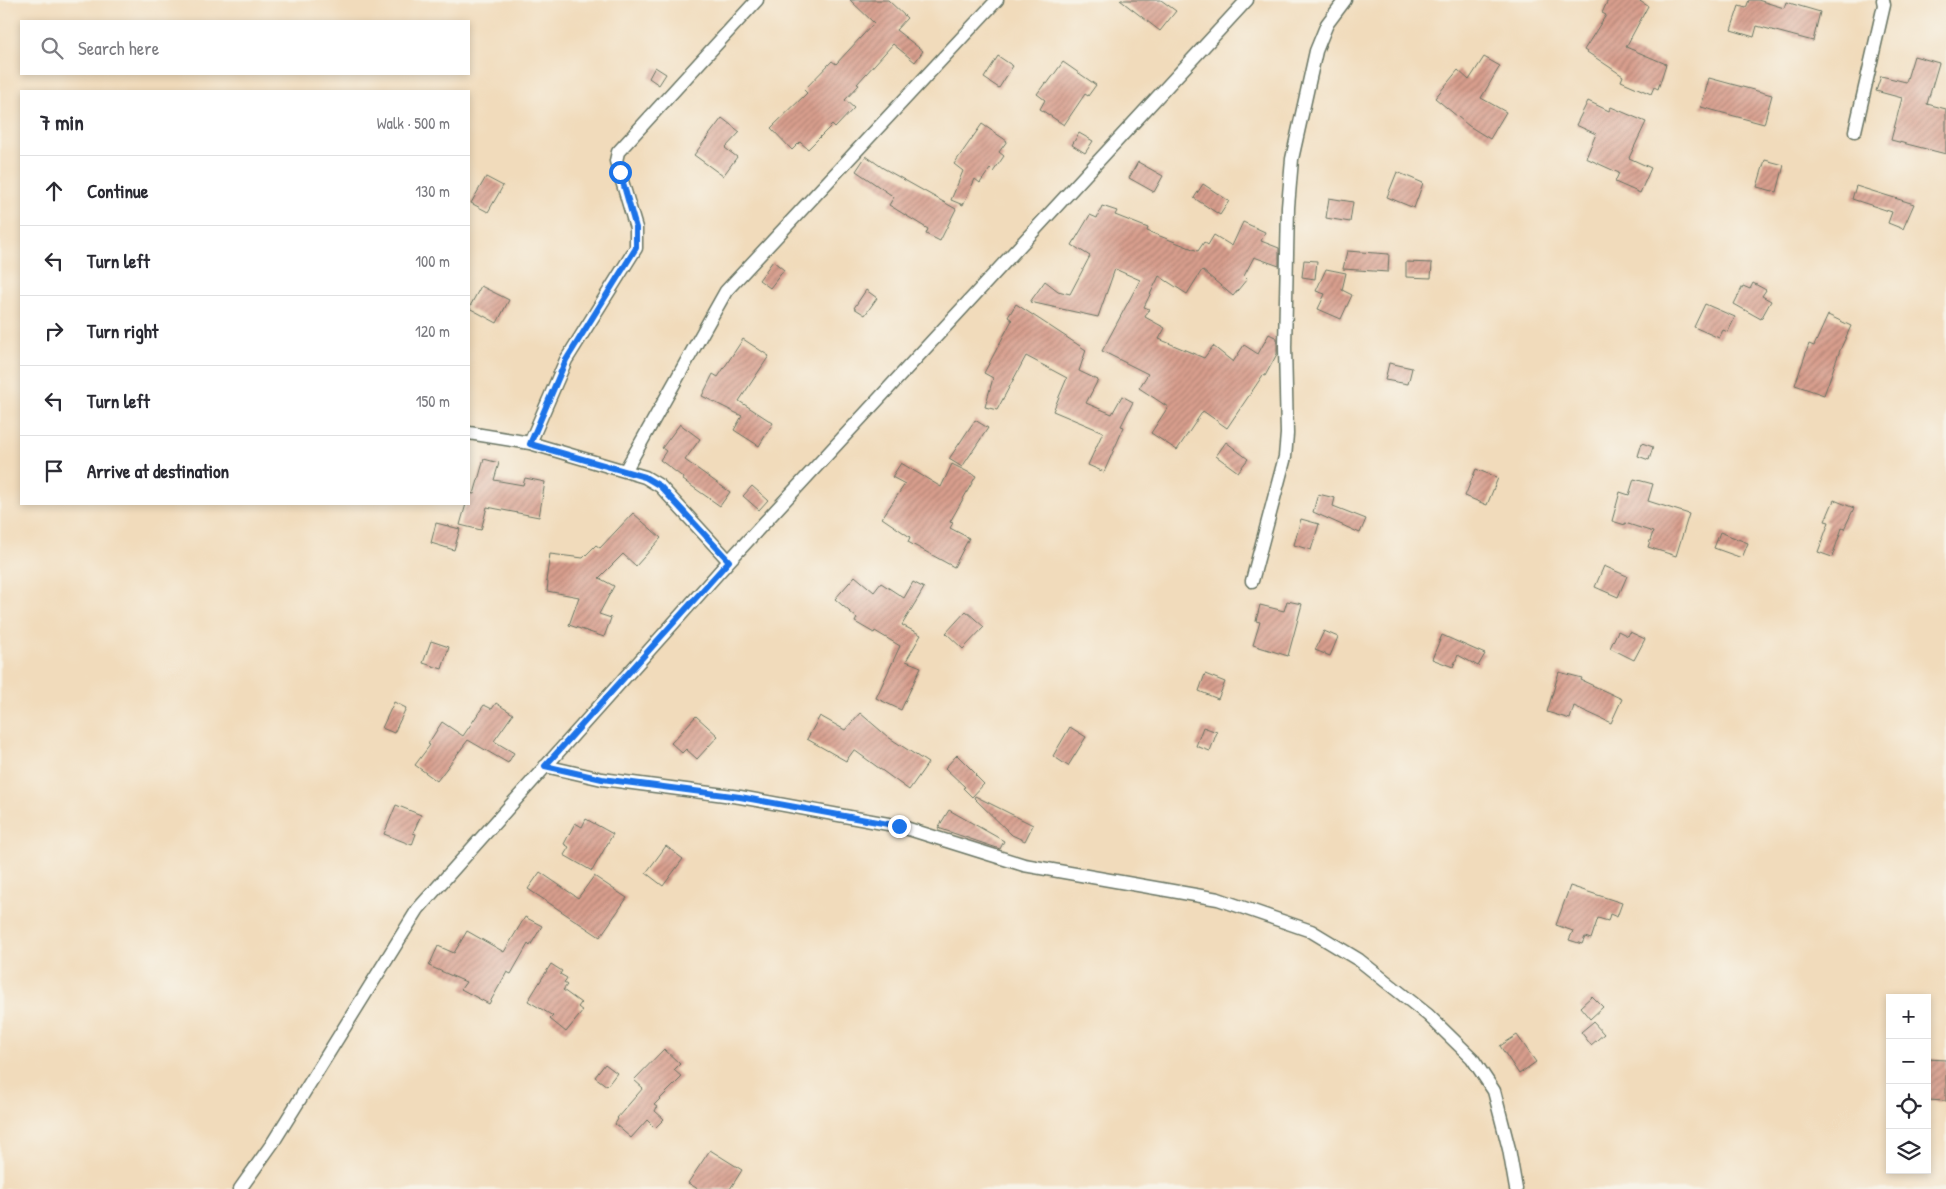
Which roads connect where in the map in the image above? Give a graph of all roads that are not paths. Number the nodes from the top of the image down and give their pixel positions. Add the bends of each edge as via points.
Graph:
1 (757, 0) edge
2 (997, 0) edge
3 (1247, 0) edge
4 (1345, 0) edge
5 (1883, 0) edge
6 (1855, 131) dead end
7 (470, 433) edge
8 (530, 444) junction
9 (625, 471) junction
10 (729, 561) junction
11 (1252, 581) dead end
12 (545, 766) junction
13 (240, 1189) edge
14 (1516, 1189) edge

1 - 8 street via 618,152 616,161 636,228 636,248 566,360
2 - 9 street via 726,291
3 - 10 street
4 - 11 street via 1328,24 1316,51 1292,159 1288,207 1285,458
5 - 6 street
7 - 8 street
8 - 9 street
9 - 10 street via 660,486
10 - 12 street
12 - 13 street via 418,909 272,1144
12 - 14 street via 602,779 740,797 899,826 1024,865 1218,899 1311,931 1359,960 1428,1015 1472,1058 1494,1090

